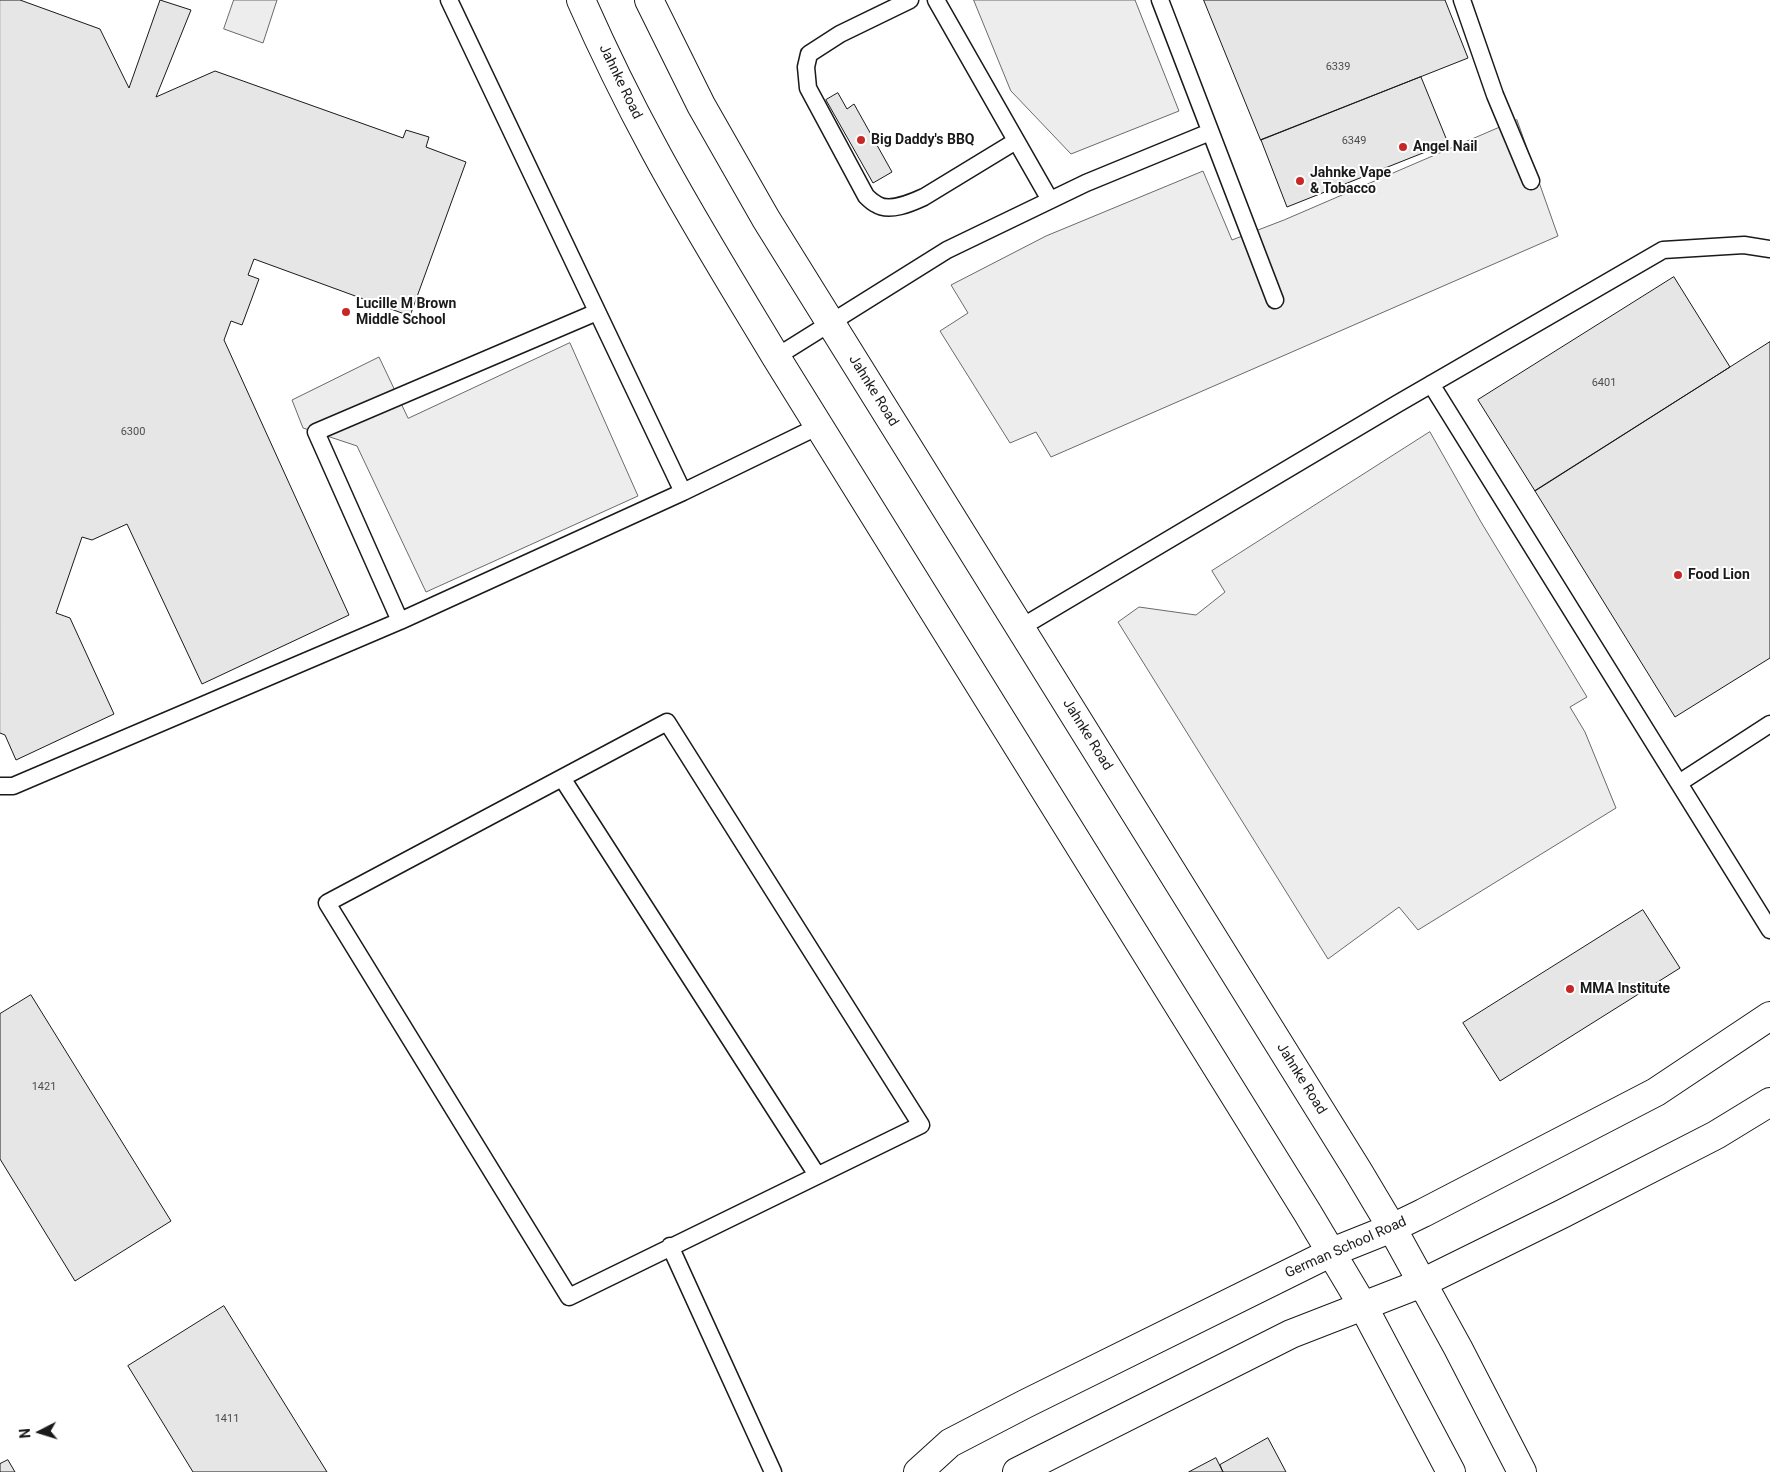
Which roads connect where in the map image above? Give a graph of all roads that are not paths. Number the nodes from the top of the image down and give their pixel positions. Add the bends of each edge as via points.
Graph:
1 (449, 0) edge
2 (581, 0) edge
3 (649, 0) edge
4 (910, 0) edge
5 (936, 0) edge
6 (1160, 0) edge
7 (1462, 0) edge
8 (1210, 132) junction
9 (1016, 140) junction
10 (1531, 181) dead end
11 (1050, 200) junction
12 (1770, 249) edge
13 (1274, 300) dead end
14 (597, 312) junction
15 (830, 322) junction
16 (776, 357) junction
17 (1431, 384) junction
18 (819, 426) junction
19 (683, 492) junction
20 (400, 621) junction
21 (1020, 628) junction
22 (1770, 724) edge
23 (562, 778) junction
24 (1679, 783) junction
25 (0, 786) edge
26 (1770, 930) edge
27 (1770, 1016) edge
28 (1770, 1102) edge
29 (817, 1175) junction
30 (1392, 1228) junction
31 (670, 1246) junction
32 (1332, 1252) junction
33 (1422, 1284) junction
34 (1363, 1306) junction
35 (773, 1472) edge
36 (918, 1472) edge
37 (1017, 1472) edge
38 (1451, 1472) edge
39 (1522, 1472) edge

1 - 14 lane
2 - 16 main road, Jahnke Road via 653,148
3 - 15 main road, Jahnke Road via 730,158
4 - 9 lane via 809,54 806,66 808,88 866,196 877,206 910,204
5 - 9 lane
6 - 8 lane
7 - 10 lane via 1495,95
8 - 11 lane
8 - 13 lane
9 - 11 lane
11 - 15 lane via 947,250
12 - 17 lane via 1744,246 1662,250
14 - 19 lane
14 - 20 lane via 316,432
15 - 16 lane
15 - 21 main road, Jahnke Road
16 - 18 main road, Jahnke Road
17 - 21 lane
17 - 24 lane
18 - 19 lane
18 - 32 main road, Jahnke Road
19 - 20 lane
20 - 25 lane via 13,786
21 - 30 main road, Jahnke Road
22 - 24 lane
23 - 29 lane
23 - 29 lane via 667,722 921,1125
23 - 31 lane via 327,903 569,1297
24 - 26 lane
27 - 30 main road, German School Road via 1656,1092
28 - 33 main road via 1716,1135
29 - 31 lane
30 - 32 main road, German School Road
30 - 33 main road, Jahnke Road
31 - 35 lane
32 - 34 main road, Jahnke Road
32 - 36 main road, German School Road via 950,1443
33 - 34 main road
33 - 39 main road, Jahnke Road
34 - 37 main road via 1292,1334
34 - 38 main road, Jahnke Road

